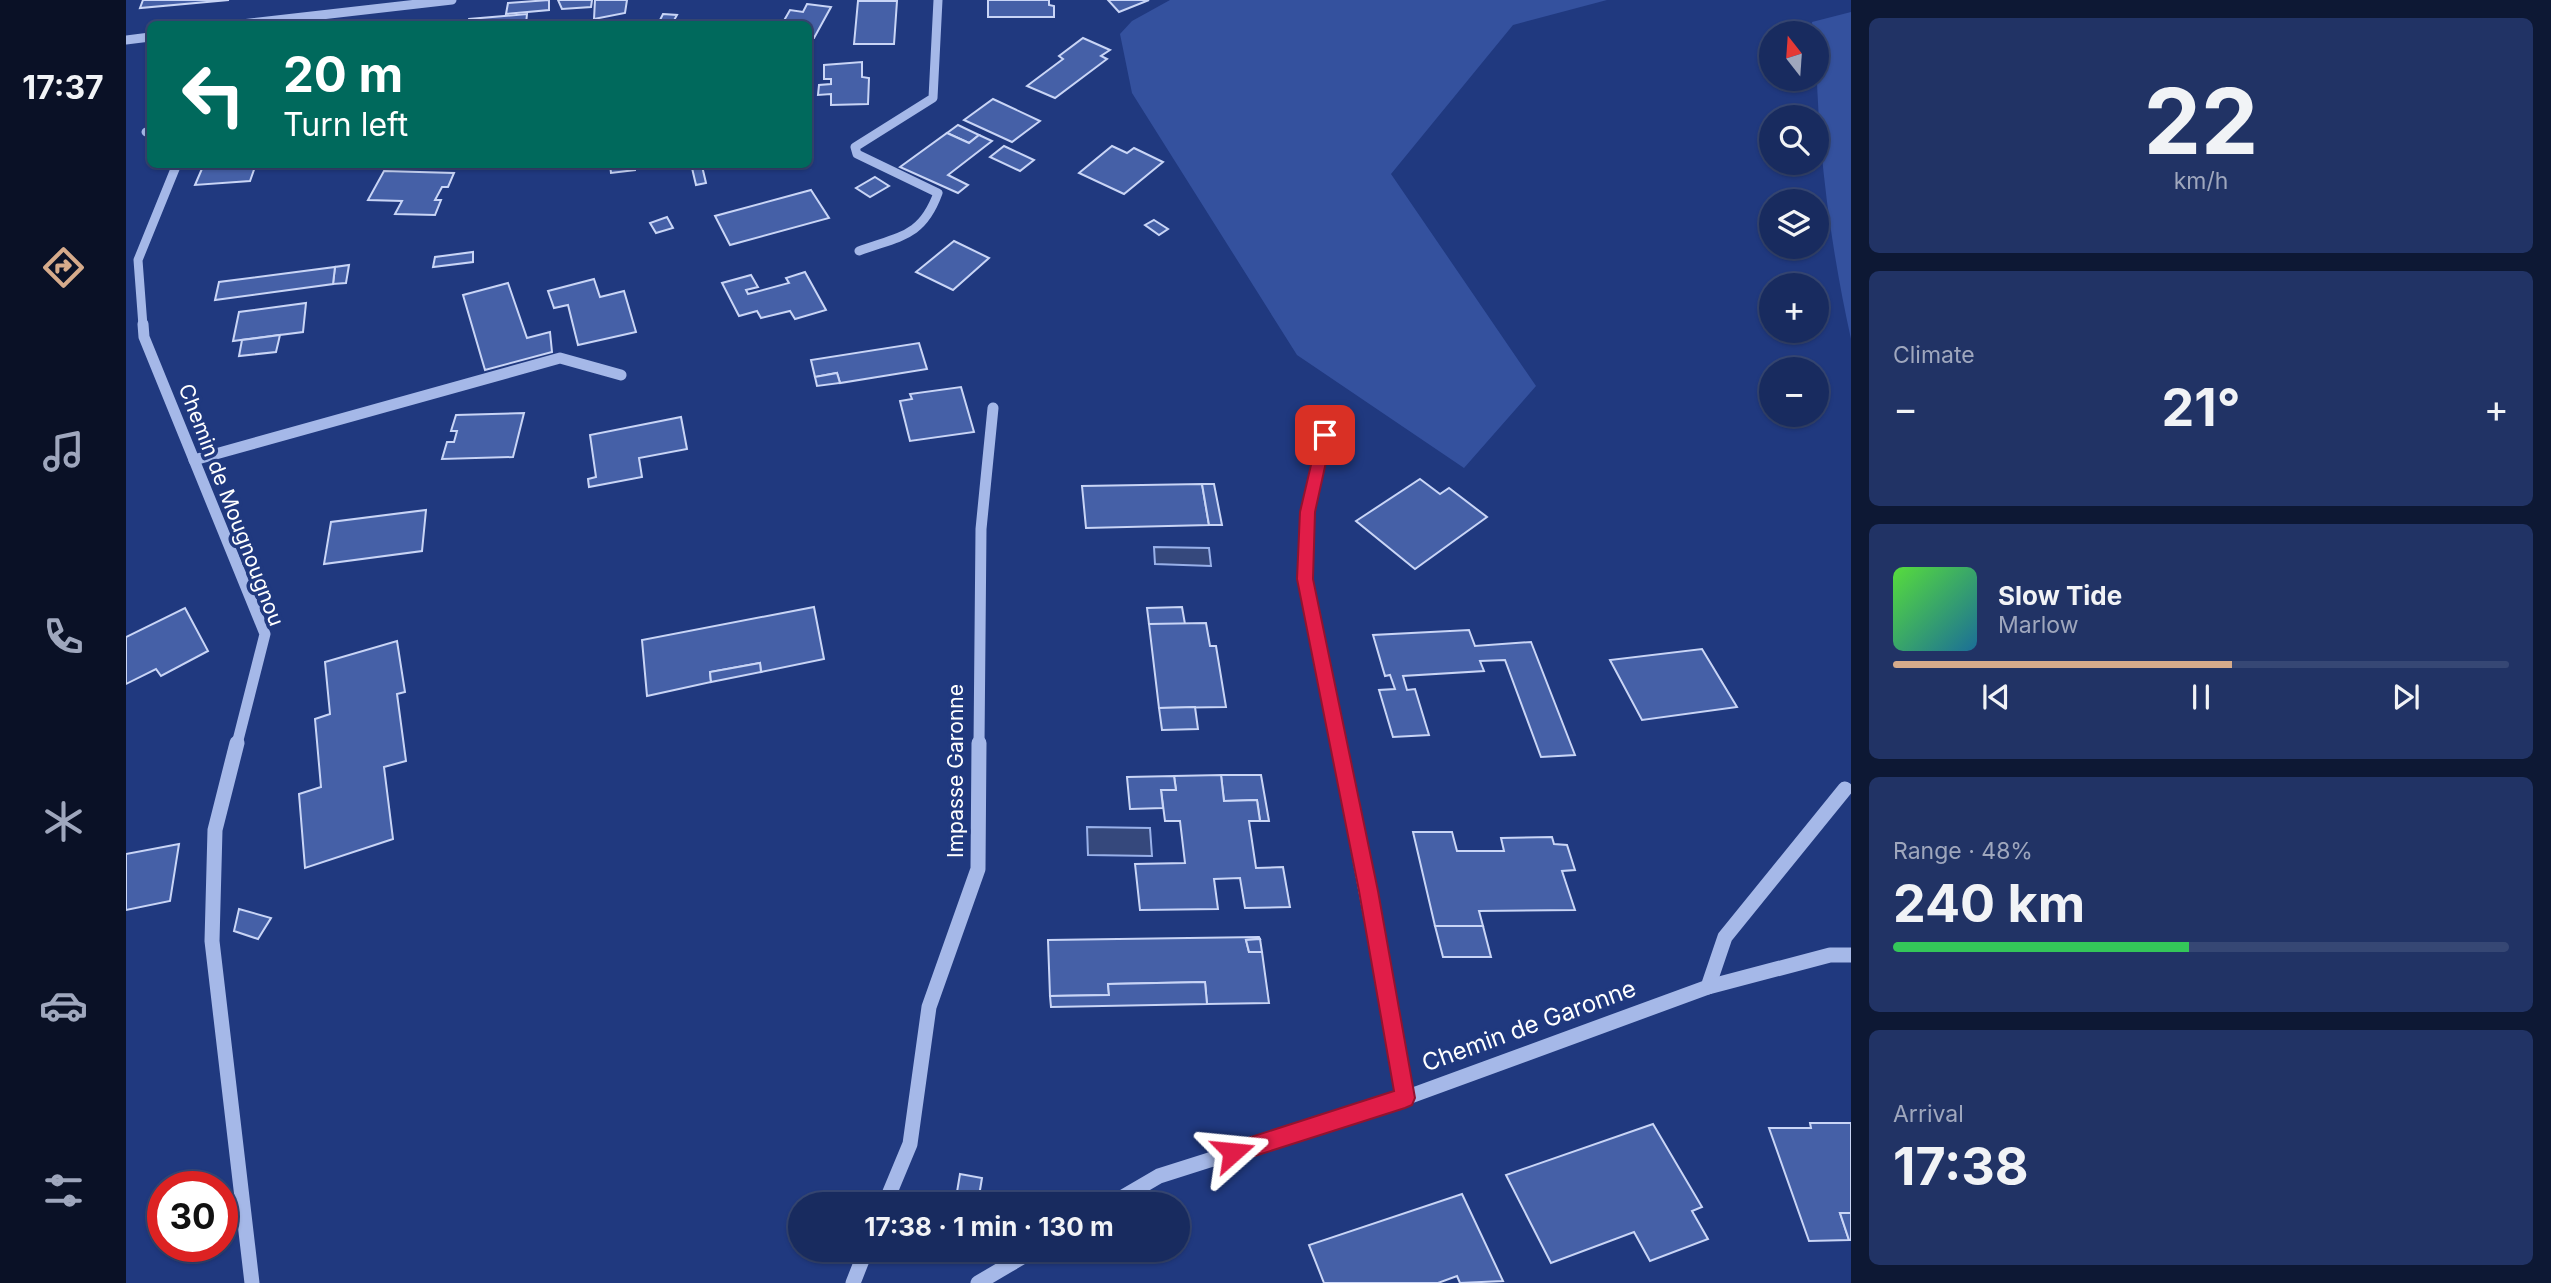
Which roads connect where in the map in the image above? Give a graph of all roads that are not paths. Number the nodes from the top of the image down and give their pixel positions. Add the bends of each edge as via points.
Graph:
1 (452, 0) edge
2 (938, 0) edge
3 (268, 21) edge
4 (147, 37) edge
5 (126, 40) edge
6 (175, 168) edge
7 (859, 251) dead end
8 (621, 375) dead end
9 (993, 408) dead end
10 (1325, 435) dead end
11 (194, 460) junction
12 (1845, 789) dead end
13 (1851, 955) edge
14 (1708, 987) junction
15 (1405, 1098) junction
16 (890, 1192) edge
17 (1132, 1192) edge
18 (861, 1262) edge
19 (1014, 1262) edge
20 (252, 1283) edge
21 (853, 1283) edge
22 (978, 1283) edge

1 - 3 street
2 - 7 street via 933,98 855,147 857,154 937,193 929,218 910,232
4 - 5 street
6 - 11 street, Chemin de Mougnougnou via 138,260 144,337
8 - 11 lane via 560,358
9 - 16 street, Impasse Garonne via 981,529 978,869 929,1007 910,1144
10 - 15 street via 1307,512 1305,579
11 - 20 street, Chemin de Mougnougnou via 265,634 215,830 212,941
12 - 14 street via 1725,937
13 - 14 street, Chemin de Garonne via 1830,955
14 - 15 street, Chemin de Garonne
15 - 17 street, Chemin de Garonne via 1159,1176
18 - 21 street
19 - 22 street

